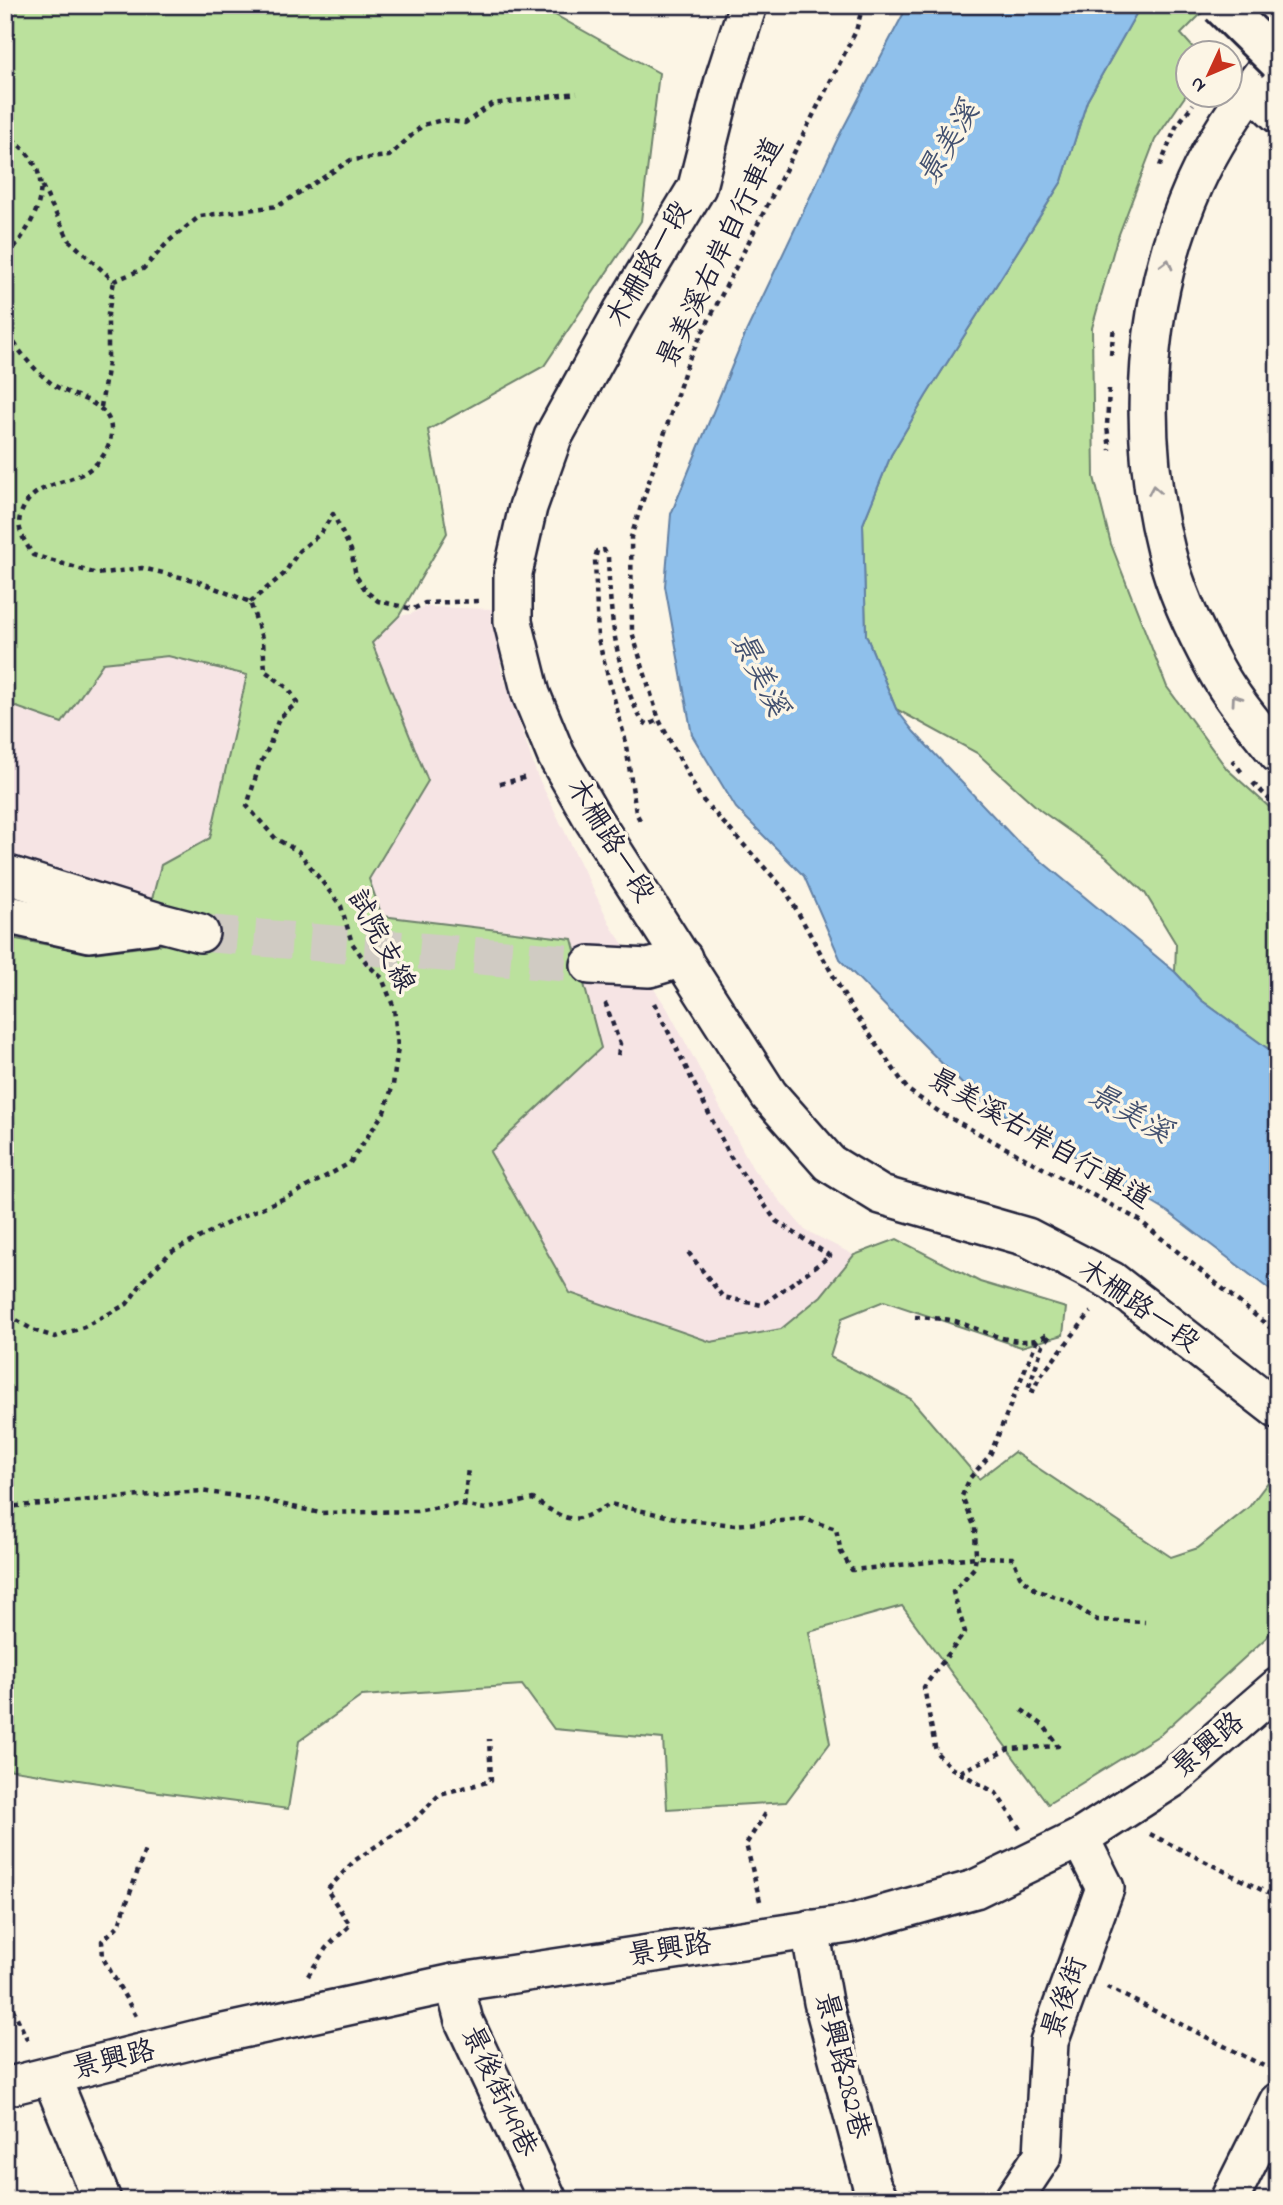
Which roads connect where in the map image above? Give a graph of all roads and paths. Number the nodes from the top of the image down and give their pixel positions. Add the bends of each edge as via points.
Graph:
1 (748, 5) edge
2 (863, 5) edge
3 (1221, 5) edge
4 (1278, 54) edge
5 (1278, 61) edge
6 (1251, 88) junction
7 (577, 93) dead end
8 (1278, 114) edge
9 (5, 132) edge
10 (42, 185) junction
11 (5, 259) edge
12 (114, 281) junction
13 (5, 325) edge
14 (101, 407) junction
15 (486, 601) dead end
16 (250, 602) junction
17 (659, 720) junction
18 (1278, 754) edge
19 (531, 776) dead end
20 (500, 784) dead end
21 (643, 825) dead end
22 (5, 874) edge
23 (5, 914) edge
24 (162, 923) junction
25 (200, 933) tunnel mouth
26 (683, 958) junction
27 (590, 965) tunnel mouth
28 (660, 999) dead end
29 (615, 1002) dead end
30 (644, 1002) dead end
31 (653, 1003) junction
32 (618, 1056) dead end
33 (688, 1252) dead end
34 (1094, 1307) dead end
35 (5, 1313) edge
36 (915, 1317) dead end
37 (1278, 1334) edge
38 (1037, 1340) junction
39 (1278, 1410) edge
40 (468, 1468) dead end
41 (464, 1506) junction
42 (5, 1507) edge
43 (976, 1557) junction
44 (1145, 1622) dead end
45 (1278, 1687) edge
46 (1019, 1708) dead end
47 (489, 1739) dead end
48 (960, 1772) junction
49 (768, 1810) dead end
50 (1021, 1829) dead end
51 (1147, 1832) dead end
52 (1080, 1838) junction
53 (145, 1850) dead end
54 (1278, 1898) edge
55 (761, 1905) dead end
56 (810, 1929) junction
57 (308, 1977) dead end
58 (454, 1983) junction
59 (1105, 1986) dead end
60 (5, 2006) edge
61 (136, 2016) dead end
62 (29, 2043) dead end
63 (1278, 2073) edge
64 (51, 2076) junction
65 (5, 2087) edge
66 (1278, 2102) edge
67 (102, 2200) edge
68 (548, 2200) edge
69 (880, 2200) edge
70 (1013, 2200) edge
71 (1229, 2200) edge

1 - 26 street, 木柵路一段 via 697,187 553,437 528,507 513,573 513,622 531,694 556,755
2 - 17 path, 景美溪右岸自行車道 via 856,32 688,361 631,537 632,632
3 - 5 main road, bridge
4 - 6 street
6 - 8 street
18 -> 6 street via 1216,671 1166,553 1152,481 1147,402 1154,321 1180,218 1216,141
7 - 12 path via 492,104 466,123 442,120 423,125 389,156 351,160 278,206 200,216 144,269
9 - 10 path via 35,163
10 - 11 path via 26,233
10 - 12 path via 69,240
12 - 14 path
13 - 14 path via 34,368 53,384
14 - 16 path via 110,422 110,440 101,459 84,473 40,489 25,503 20,531 33,555 97,574 142,568 197,581
15 - 16 path via 425,603 413,609 378,601 356,576 351,550 333,514 284,574
16 - 35 path, 試院支線 via 265,671 289,689 297,703 279,718 247,806 276,839 298,851 341,906 352,943 382,978 394,1008 398,1047 384,1112 350,1163 172,1252 127,1304 84,1327 55,1337
17 - 21 path via 648,725 642,721 621,664 610,616 608,557 600,549 595,559 598,639 625,739 636,813
17 - 37 path, 景美溪右岸自行車道 via 700,797 786,891 850,1006 908,1090 941,1113 1139,1220
19 - 20 path
22 - 24 street
23 - 24 street via 89,933
24 - 25 street
26 - 27 street via 649,968
26 - 39 street, 木柵路一段 via 769,1095 829,1163 881,1195 1027,1237 1112,1281
28 - 31 path
29 - 32 path via 606,1005 620,1044
30 - 31 path
31 - 33 path via 730,1156 776,1221 830,1256 762,1305 723,1297
34 - 38 path via 1033,1391 1028,1389 1043,1345 1051,1336
36 - 38 path via 952,1321 1021,1343
38 - 43 path via 990,1455 970,1478 962,1496 975,1528
40 - 41 path
41 - 42 path via 320,1513 190,1489
41 - 43 path via 486,1509 533,1499 564,1519 588,1517 610,1504 680,1519 735,1524 804,1519 836,1529 841,1552 852,1570
43 - 44 path via 1013,1558 1020,1576 1036,1590 1068,1601 1097,1620
43 - 48 path via 974,1568 953,1592 965,1632 924,1687 936,1752
45 - 52 street, 景興路 via 1173,1778
46 - 48 path via 1044,1726 1058,1746 1009,1749
47 - 57 path via 491,1780 440,1794 412,1822 354,1861 327,1890 350,1925 326,1948
48 - 50 path via 996,1793
49 - 55 path via 746,1844
51 - 54 path
52 - 56 street, 景興路 via 975,1889 849,1924
52 - 70 street, 景後街 via 1105,1888 1049,2042 1043,2155
53 - 61 path via 119,1925 102,1941 103,1958
56 - 58 street, 景興路
56 - 69 street, 景興路282巷 via 823,2002 872,2186
58 - 64 street, 景興路
58 - 68 street, 景後街149巷 via 464,2021
59 - 63 path
60 - 62 path via 11,2005
64 - 65 street, 景興路
64 - 67 street
66 - 71 street

